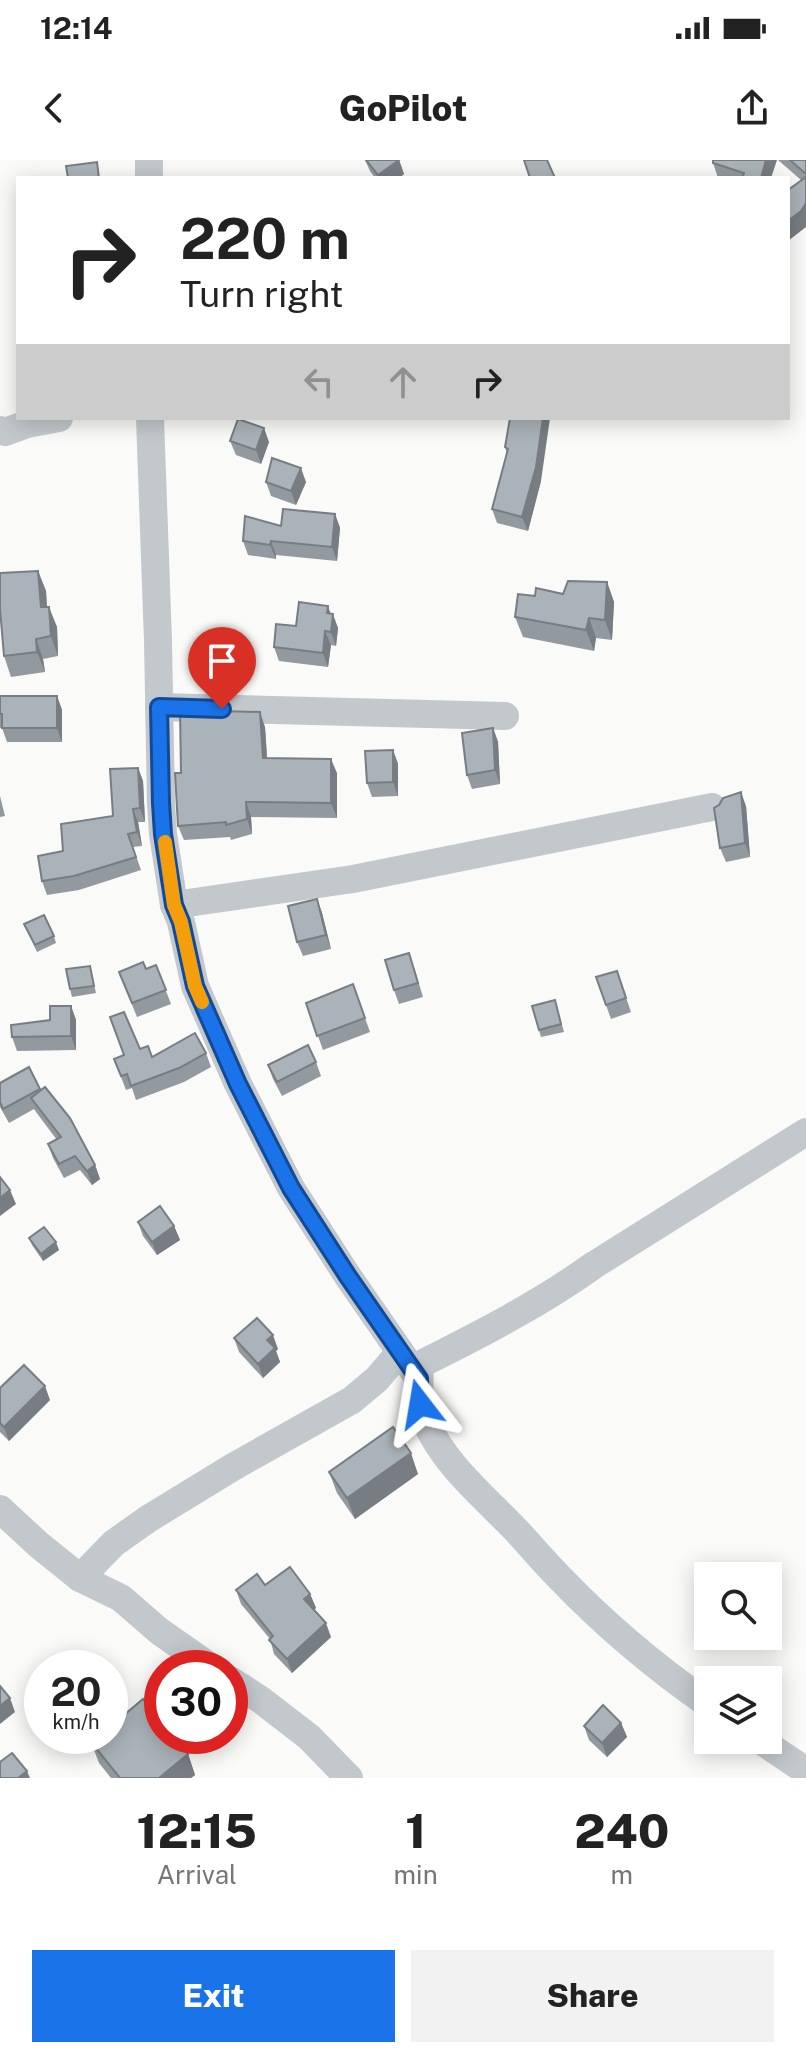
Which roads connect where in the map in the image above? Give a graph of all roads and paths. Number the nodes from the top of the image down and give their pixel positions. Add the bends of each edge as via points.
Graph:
1 (48, 420) edge
2 (150, 420) edge
3 (0, 430) edge
4 (159, 707) junction
5 (505, 716) dead end
6 (712, 807) edge
7 (174, 905) junction
8 (806, 1132) edge
9 (400, 1352) junction
10 (419, 1379) junction
11 (0, 1509) edge
12 (80, 1578) junction
13 (186, 1650) edge
14 (248, 1692) edge
15 (694, 1694) edge
16 (781, 1754) edge
17 (806, 1771) edge
18 (349, 1778) edge

1 - 3 street
2 - 4 street
4 - 5 street
4 - 7 street via 162,819
6 - 7 street via 353,879
7 - 9 street via 195,986 244,1097 291,1188
8 - 10 street via 522,1312 425,1362
9 - 10 street
9 - 12 street via 352,1400 148,1519 114,1543
10 - 15 street via 426,1421 453,1465 591,1608
11 - 12 street
12 - 13 street via 121,1598
14 - 18 street via 309,1737
16 - 17 street

